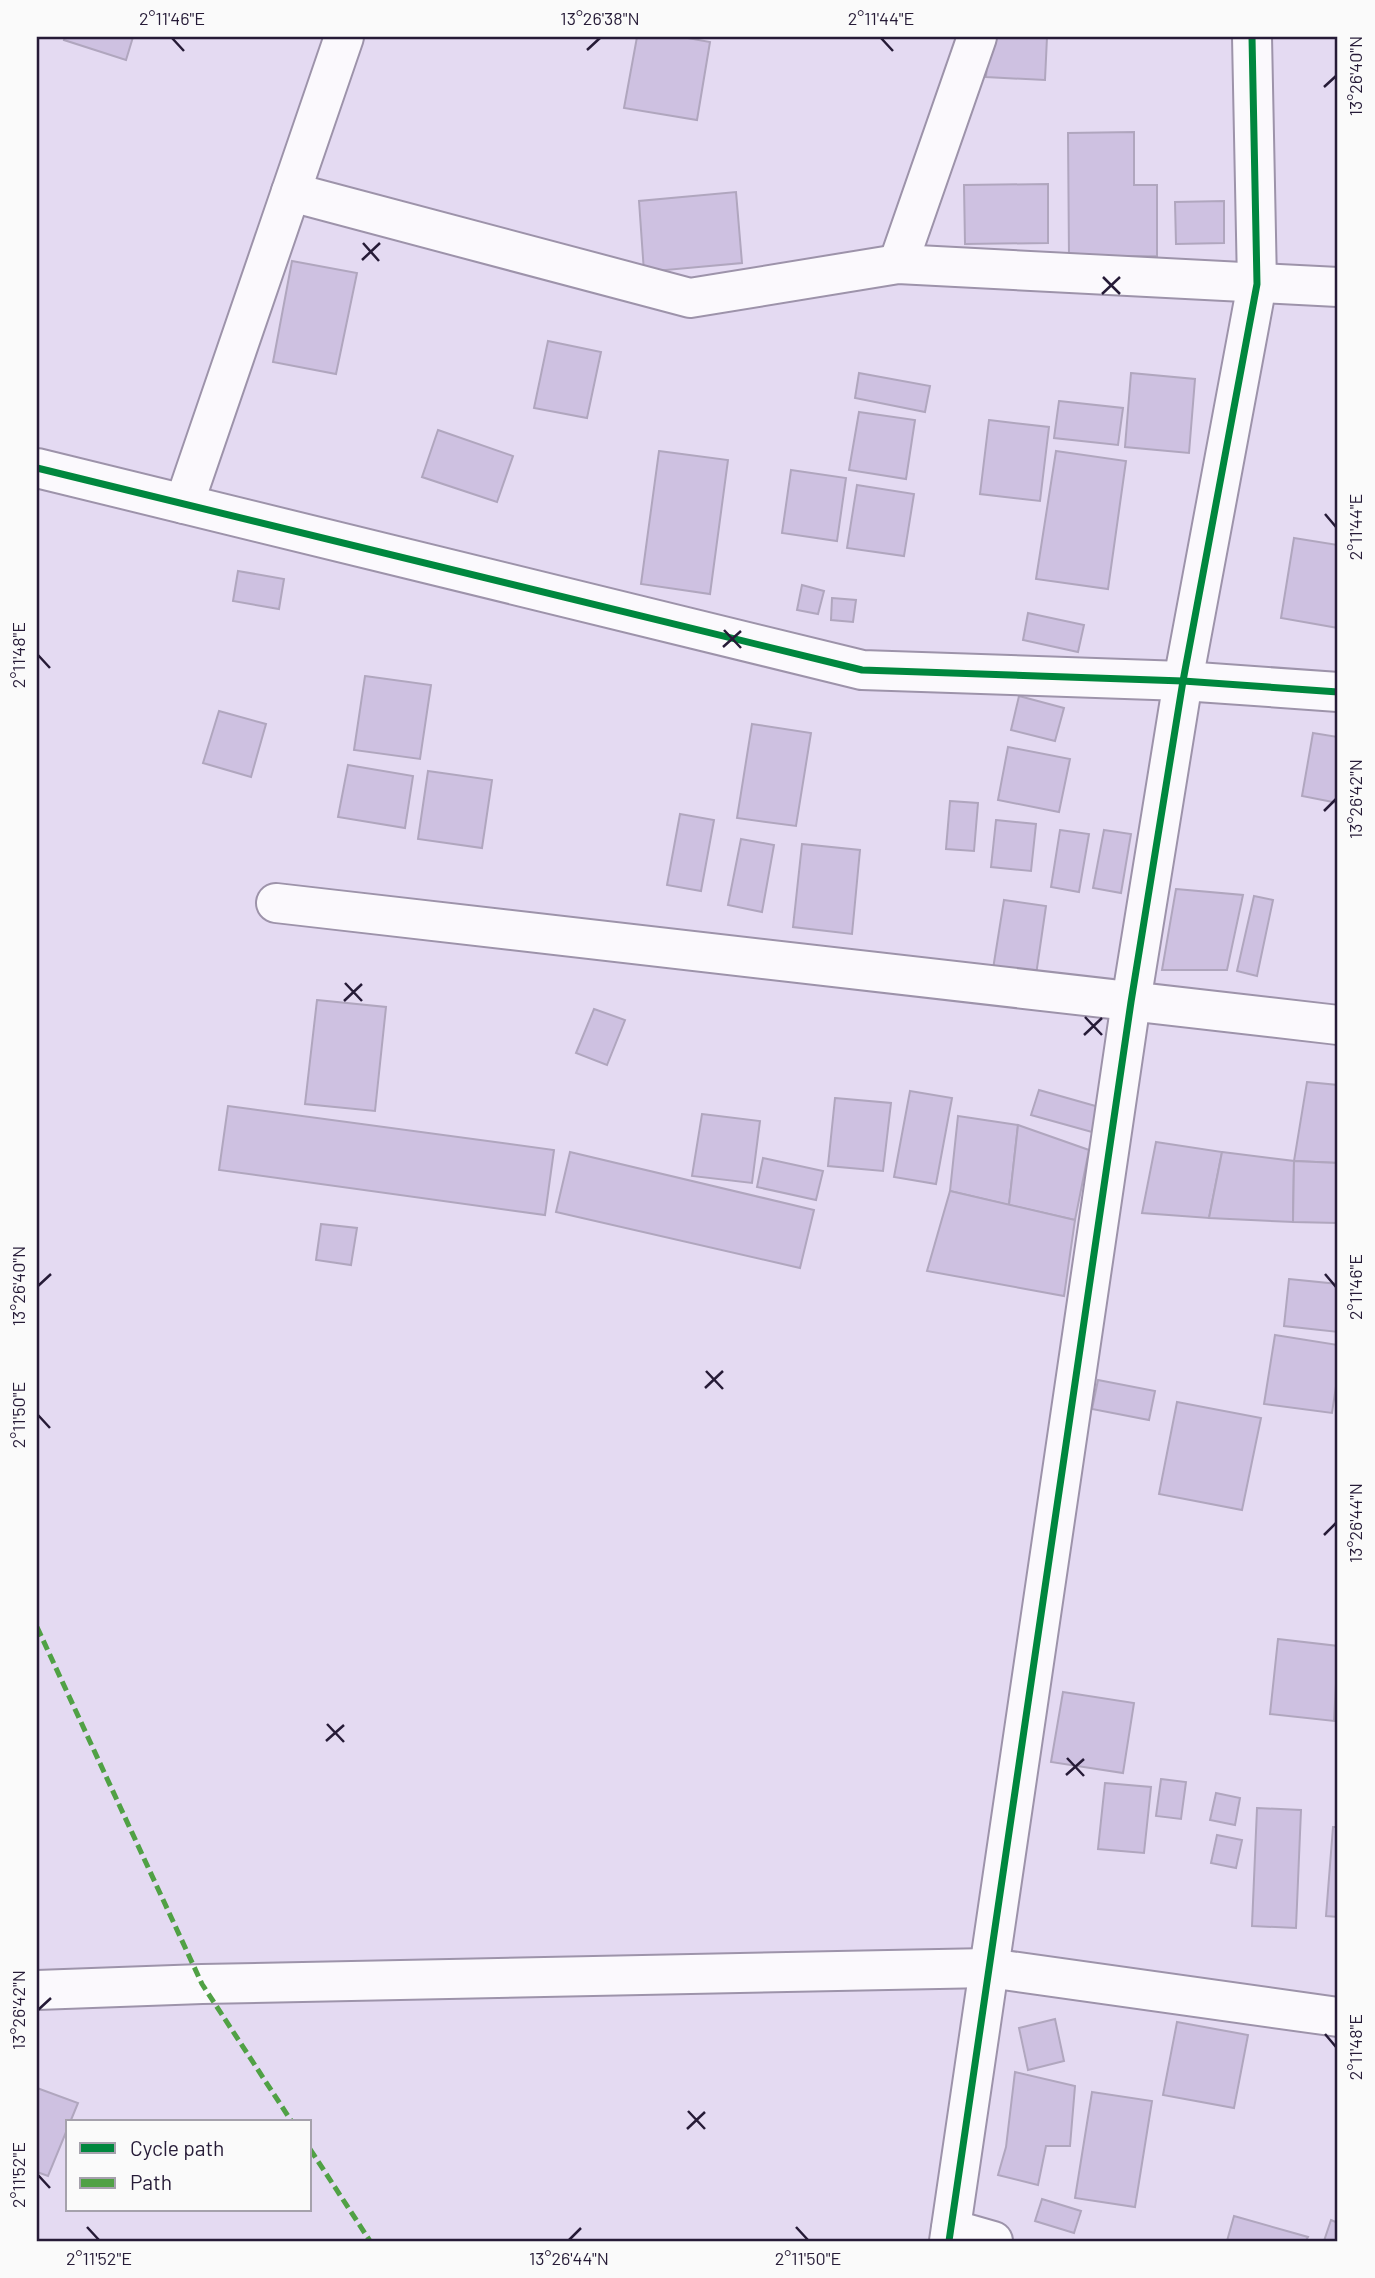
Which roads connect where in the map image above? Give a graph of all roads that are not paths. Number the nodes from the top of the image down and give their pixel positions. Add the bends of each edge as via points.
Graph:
1 (344, 37) edge
2 (976, 37) edge
3 (1252, 37) edge
4 (291, 192) junction
5 (898, 264) junction
6 (1257, 284) junction
7 (1338, 287) edge
8 (37, 468) edge
9 (184, 504) junction
10 (1183, 681) junction
11 (1338, 692) edge
12 (275, 903) dead end
13 (1131, 1002) junction
14 (1338, 1025) edge
15 (989, 1968) junction
16 (37, 1990) edge
17 (1338, 2017) edge
18 (950, 2235) edge
19 (993, 2241) edge

1 - 4 street
2 - 5 street
3 - 6 street
4 - 5 street via 690,298
4 - 9 street
5 - 6 street
6 - 7 street
6 - 10 street
8 - 9 street
9 - 10 street via 862,670
10 - 11 street
10 - 13 street
12 - 13 street
13 - 14 street
13 - 15 street
15 - 16 street
15 - 17 street
15 - 18 street
18 - 19 street

